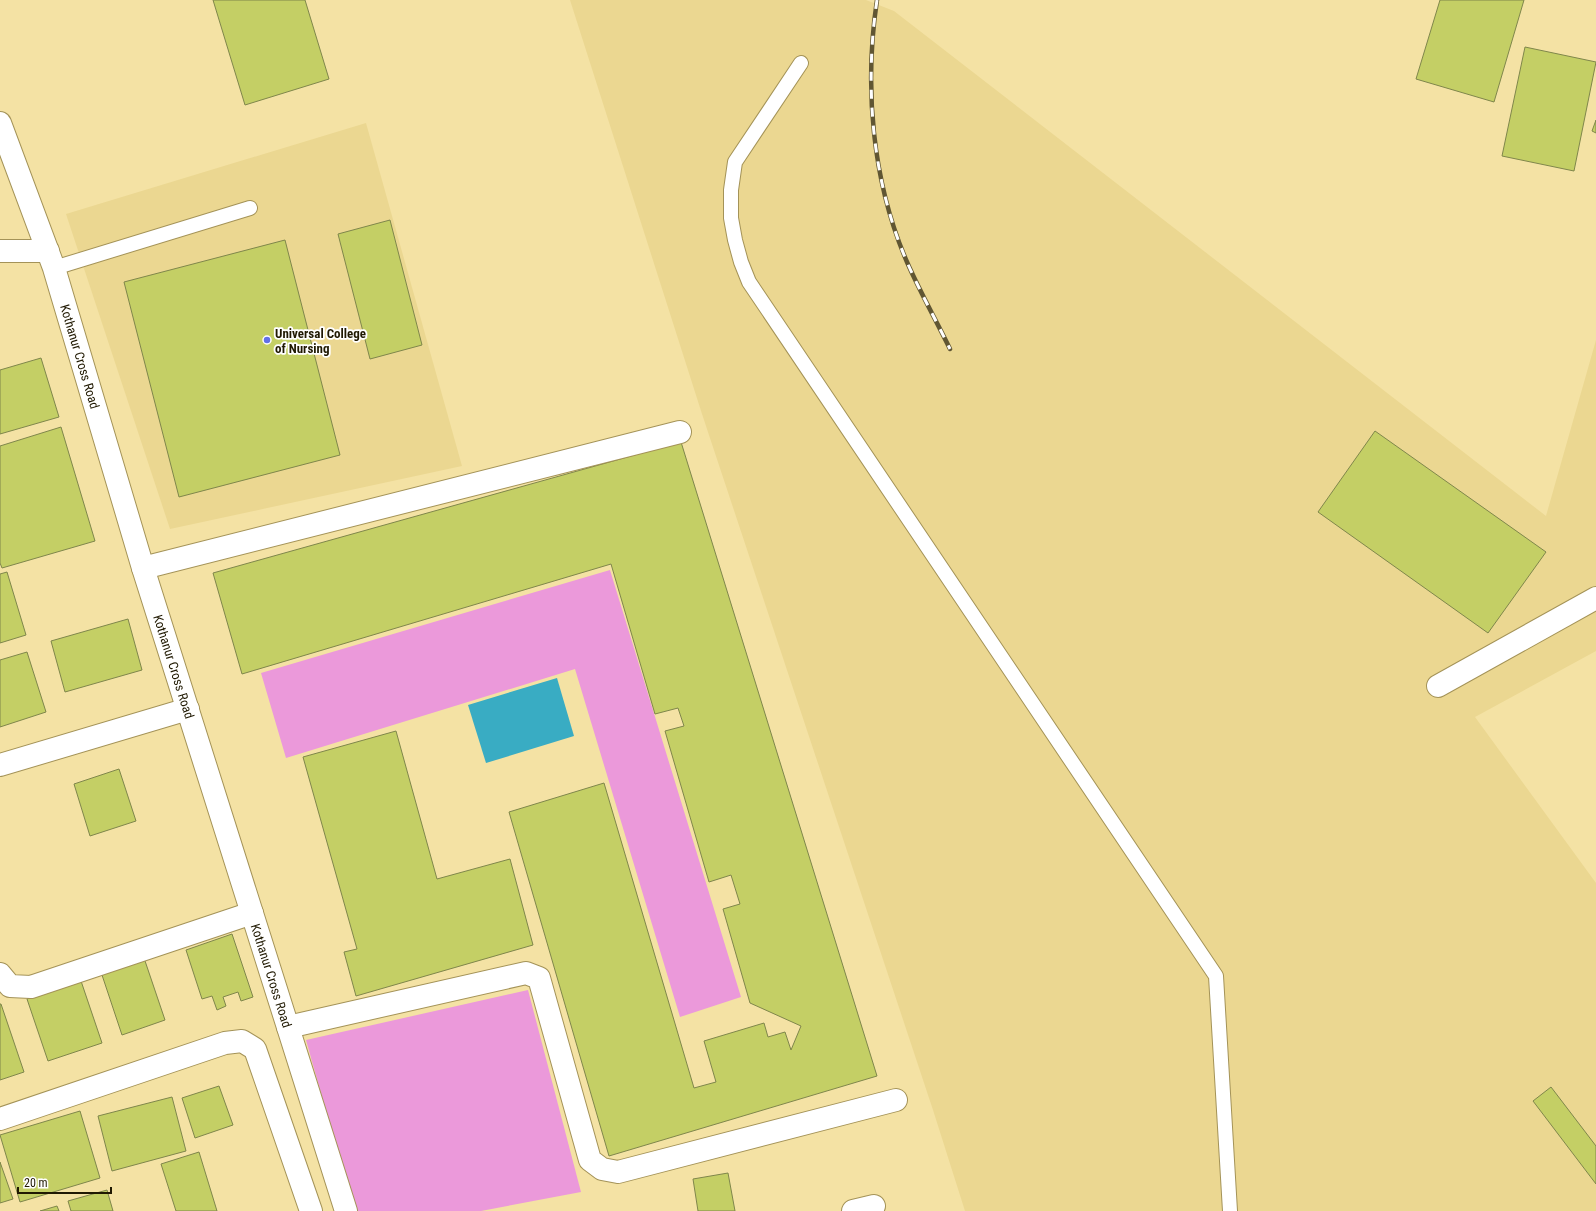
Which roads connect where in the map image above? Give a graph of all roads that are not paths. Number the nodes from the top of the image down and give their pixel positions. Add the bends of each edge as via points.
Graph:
1 (801, 63) dead end
2 (0, 123) edge
3 (250, 208) dead end
4 (0, 251) edge
5 (51, 259) junction
6 (680, 432) dead end
7 (143, 568) junction
8 (1596, 598) edge
9 (1438, 686) dead end
10 (188, 710) junction
11 (0, 765) edge
12 (252, 912) junction
13 (0, 974) edge
14 (288, 1027) junction
15 (896, 1100) dead end
16 (0, 1119) edge
17 (874, 1206) dead end
18 (311, 1211) edge
19 (346, 1211) edge
20 (854, 1211) edge
21 (1230, 1211) edge

1 - 21 lane via 735,162 731,218 741,262 749,282 1216,976
2 - 5 street, Kothanur Cross Road
3 - 5 lane
4 - 5 street
5 - 7 street, Kothanur Cross Road
6 - 7 street
7 - 10 street, Kothanur Cross Road
8 - 9 street
10 - 11 street
10 - 12 street, Kothanur Cross Road
12 - 13 street via 31,987 10,986
12 - 14 street, Kothanur Cross Road
14 - 15 street via 526,973 539,978 590,1160 602,1169 618,1172
14 - 19 street, Kothanur Cross Road
16 - 18 street via 225,1044 242,1042 256,1049
17 - 20 street

